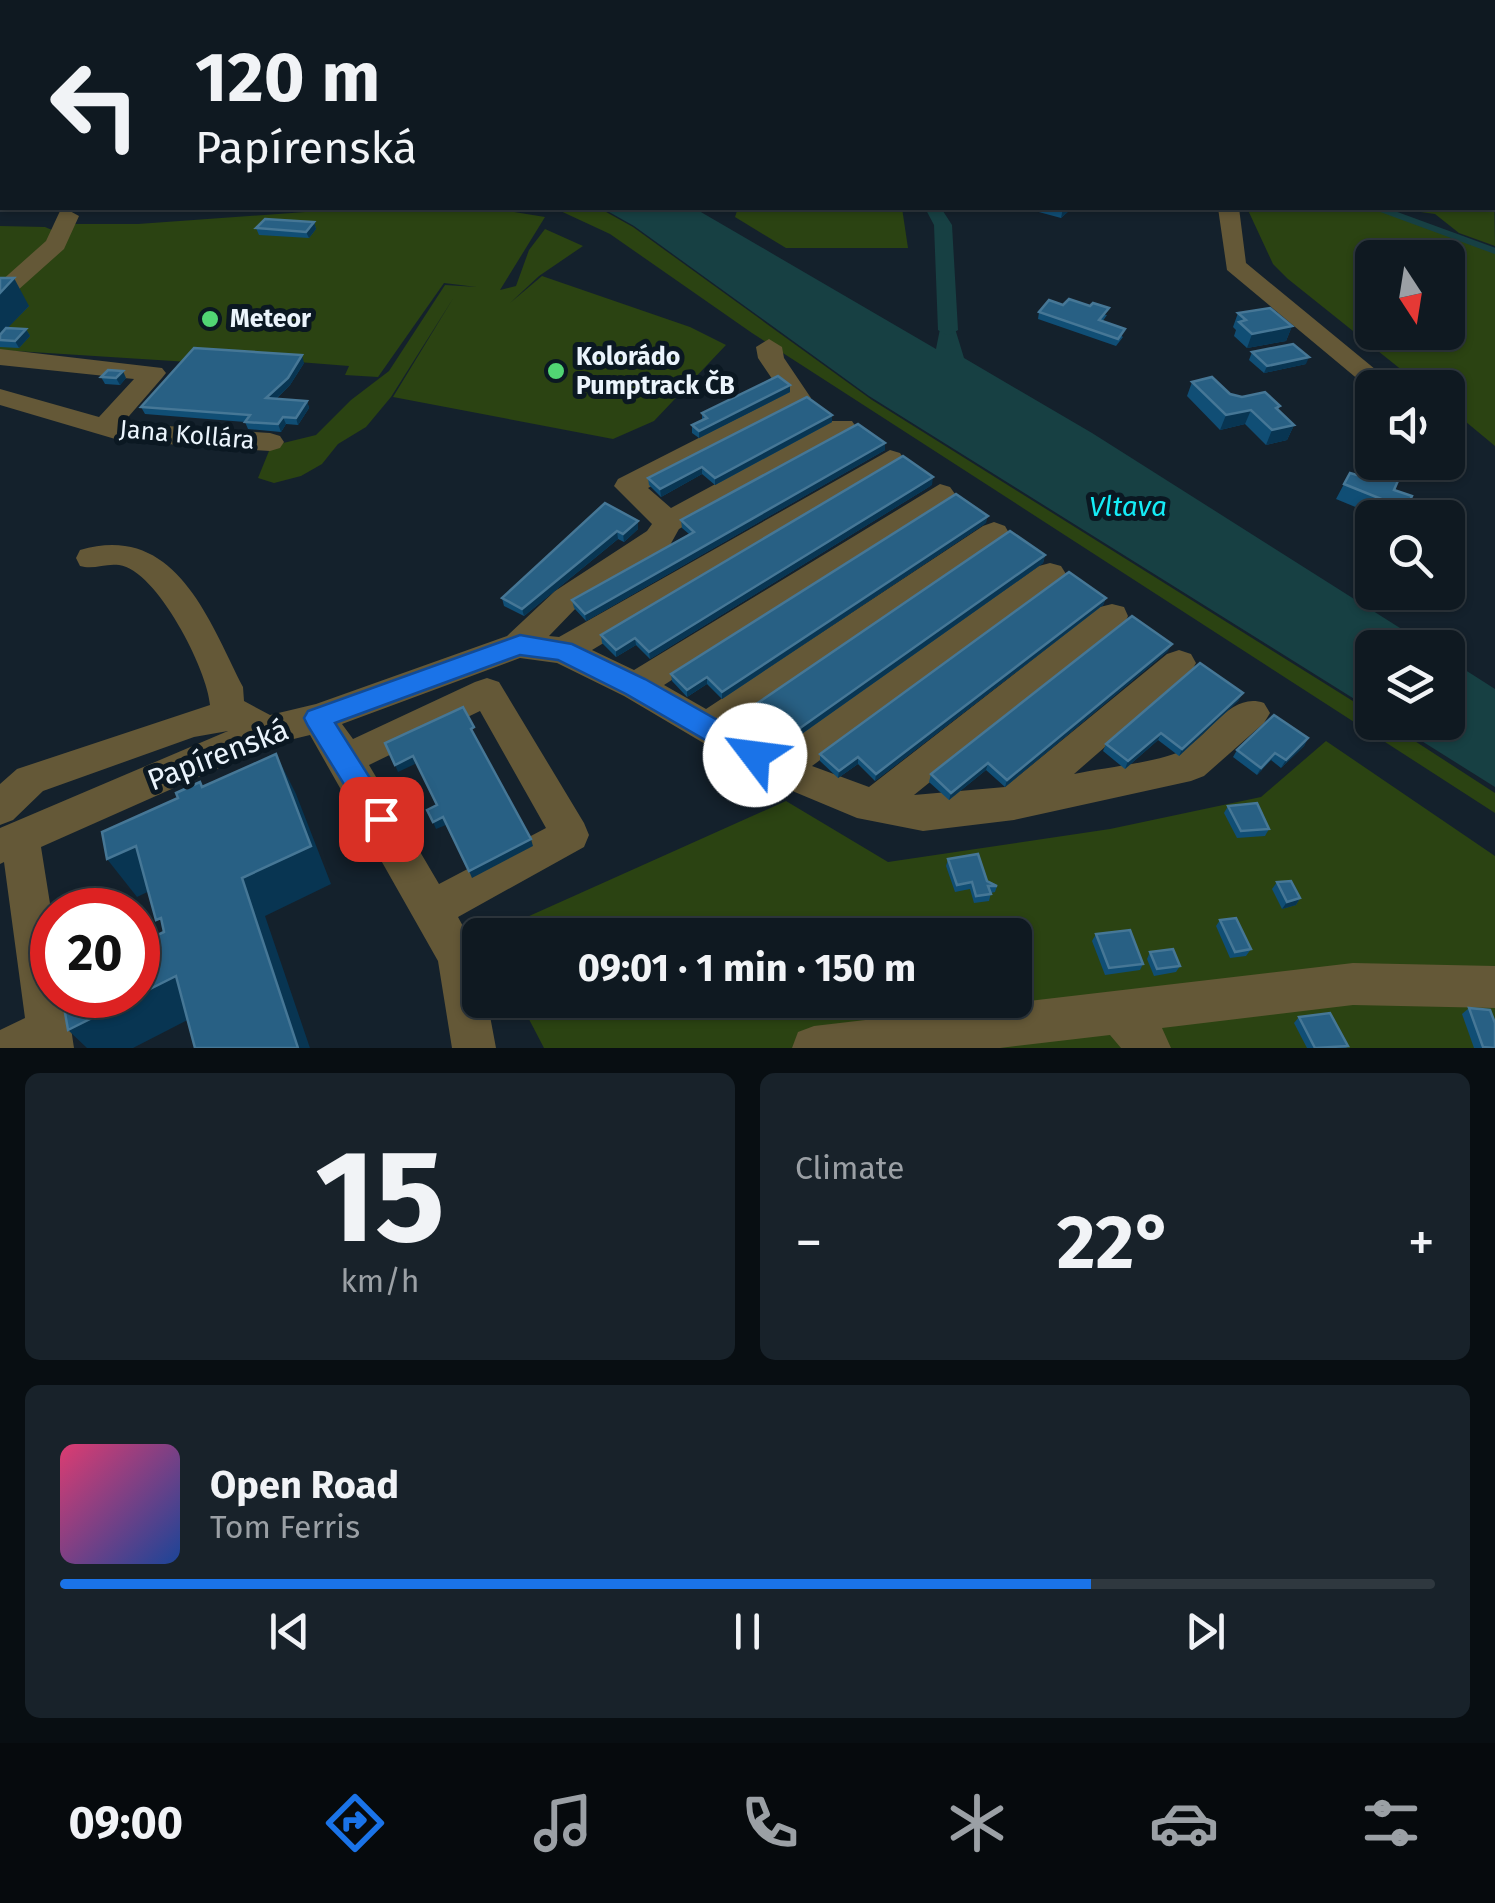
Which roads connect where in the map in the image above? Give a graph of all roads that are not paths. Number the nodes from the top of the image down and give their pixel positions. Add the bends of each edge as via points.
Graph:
1 (1228, 210) edge
2 (68, 216) dead end
3 (0, 294) edge
4 (769, 347) dead end
5 (0, 357) edge
6 (1363, 370) edge
7 (0, 397) edge
8 (842, 427) edge
9 (104, 428) junction
10 (270, 442) dead end
11 (890, 459) edge
12 (940, 494) dead end
13 (668, 522) junction
14 (994, 533) dead end
15 (91, 558) dead end
16 (1050, 574) dead end
17 (1112, 616) dead end
18 (520, 645) junction
19 (563, 651) junction
20 (1179, 663) dead end
21 (636, 686) junction
22 (1252, 713) dead end
23 (228, 716) junction
24 (318, 718) junction
25 (708, 728) junction
26 (266, 731) junction
27 (346, 759) junction
28 (779, 769) junction
29 (874, 804) junction
30 (1014, 804) junction
31 (7, 831) edge
32 (432, 909) junction
33 (1495, 987) edge
34 (1118, 1009) junction
35 (37, 1042) edge
36 (474, 1048) edge
37 (814, 1048) edge
38 (1150, 1048) edge

1 - 6 street via 1235,265
2 - 3 street via 56,244
4 - 13 street via 798,398 628,486
5 - 9 street, Jana Kollára via 152,373
7 - 9 street, Jana Kollára
8 - 13 street
9 - 10 street, Jana Kollára
11 - 19 street
12 - 21 street
13 - 18 street via 658,540 566,599
14 - 25 street
15 - 23 street via 122,553 174,590 226,687
16 - 28 street
17 - 29 street
18 - 19 street
18 - 24 street
19 - 21 street
20 - 30 street
21 - 25 street
22 - 30 street via 1192,765
23 - 26 street via 240,714
23 - 31 street via 30,780
24 - 26 street, Papírenská
24 - 27 street, Papírenská
25 - 28 street
26 - 31 street, Papírenská
27 - 32 street, Papírenská
27 - 32 street via 488,692 552,803 570,835
28 - 29 street
29 - 30 street via 923,814
31 - 35 street
32 - 36 street, Papírenská via 458,956
33 - 34 street via 1353,984
34 - 37 street
34 - 38 street

